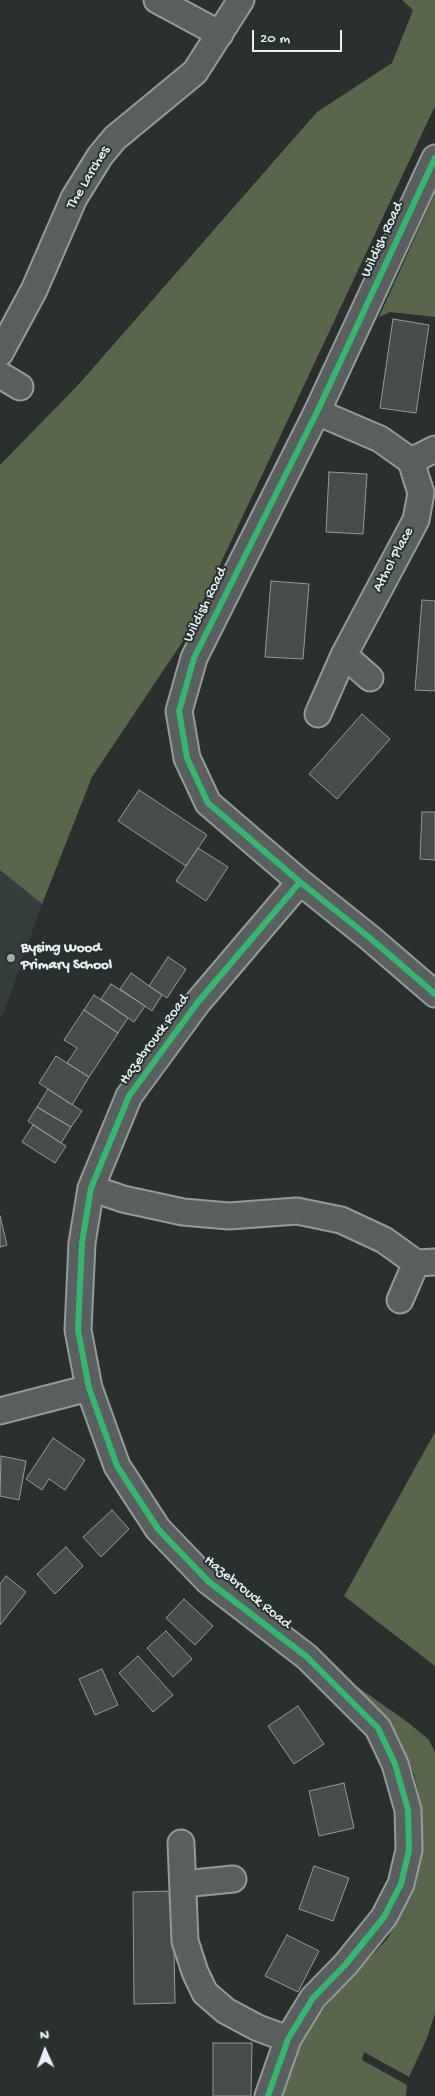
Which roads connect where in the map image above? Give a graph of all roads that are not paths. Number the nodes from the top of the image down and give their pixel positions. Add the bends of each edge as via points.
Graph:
1 (157, 0) edge
2 (241, 0) edge
3 (220, 34) junction
4 (435, 158) edge
5 (0, 353) edge
6 (317, 412) junction
7 (435, 449) edge
8 (411, 461) junction
9 (344, 654) junction
10 (370, 678) dead end
11 (318, 714) dead end
12 (300, 882) junction
13 (435, 994) edge
14 (91, 1188) junction
15 (426, 1262) edge
16 (400, 1300) dead end
17 (89, 1388) junction
18 (0, 1412) edge
19 (182, 1843) dead end
20 (233, 1880) dead end
21 (183, 1884) junction
22 (288, 2039) junction
23 (268, 2096) edge

1 - 3 street
2 - 3 street, The Larches
3 - 5 street, The Larches via 195,72 115,138 100,156 74,198 34,290
4 - 6 street, Wildish Road
6 - 8 street via 380,439
6 - 12 street, Wildish Road via 194,658 179,710 187,758 208,803
7 - 8 street
8 - 9 street, Athol Place via 420,493 416,520
9 - 10 street
9 - 11 street, Athol Place
12 - 13 street, Wildish Road
12 - 14 street, Hazebrouck Road via 198,1002 128,1096
14 - 15 street via 123,1199 183,1212 229,1216 297,1211 342,1220
14 - 17 street, Hazebrouck Road via 82,1243 78,1330
15 - 16 street
17 - 18 street
17 - 22 street, Hazebrouck Road via 116,1466 158,1529 208,1581 308,1657 378,1728 395,1764 408,1810 409,1850 402,1884 384,1917 314,1998
19 - 21 street
20 - 21 street
21 - 22 street via 185,1941 205,1993 226,2011
22 - 23 street, Hazebrouck Road

